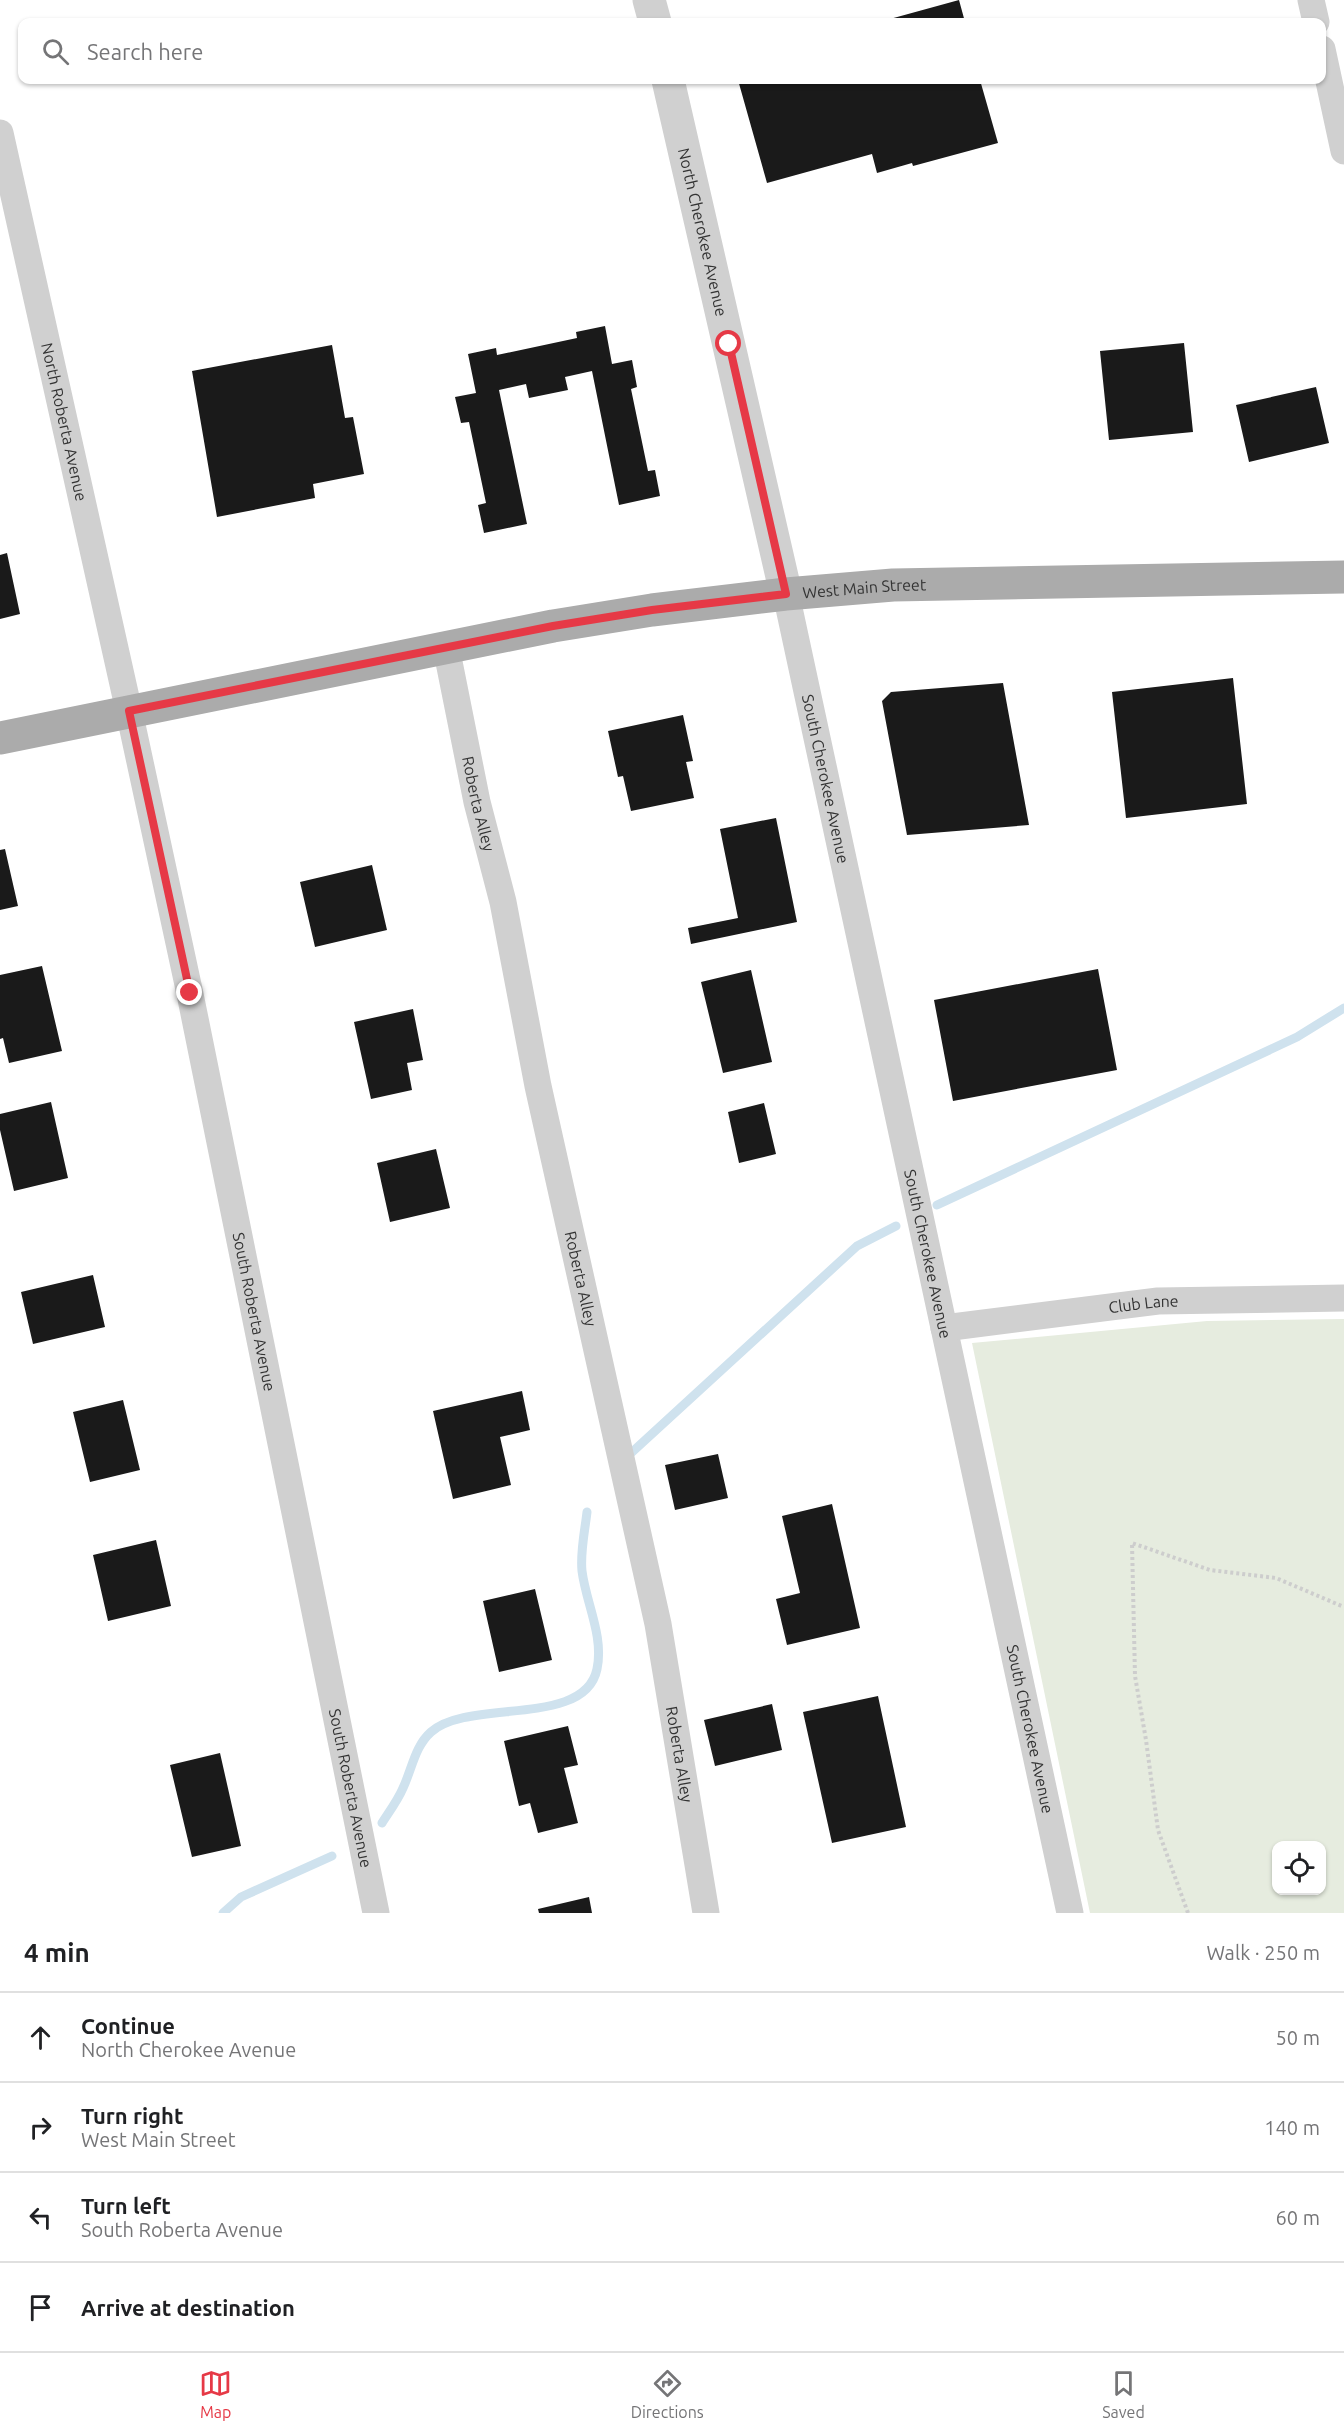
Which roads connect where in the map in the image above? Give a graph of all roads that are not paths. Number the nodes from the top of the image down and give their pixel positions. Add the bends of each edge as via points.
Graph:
1 (649, 0) edge
2 (1311, 0) edge
3 (654, 18) edge
4 (1315, 18) edge
5 (1326, 68) edge
6 (669, 84) edge
7 (0, 133) edge
8 (1344, 151) edge
9 (1344, 577) edge
10 (786, 594) junction
11 (446, 647) junction
12 (129, 711) junction
13 (0, 738) edge
14 (1344, 1298) edge
15 (944, 1328) junction
16 (376, 1913) edge
17 (706, 1913) edge
18 (1070, 1913) edge

1 - 3 street
2 - 4 street
5 - 8 street
6 - 10 street, North Cherokee Avenue
7 - 12 street, North Roberta Avenue
9 - 10 main road, West Main Street via 893,585
10 - 11 main road, West Main Street via 564,624
10 - 15 street, South Cherokee Avenue
11 - 12 main road, West Main Street
11 - 17 street, Roberta Alley via 477,802 503,902 538,1086 658,1624
12 - 13 main road, West Main Street
12 - 16 street, South Roberta Avenue
14 - 15 street, Club Lane via 1158,1301
15 - 18 street, South Cherokee Avenue

